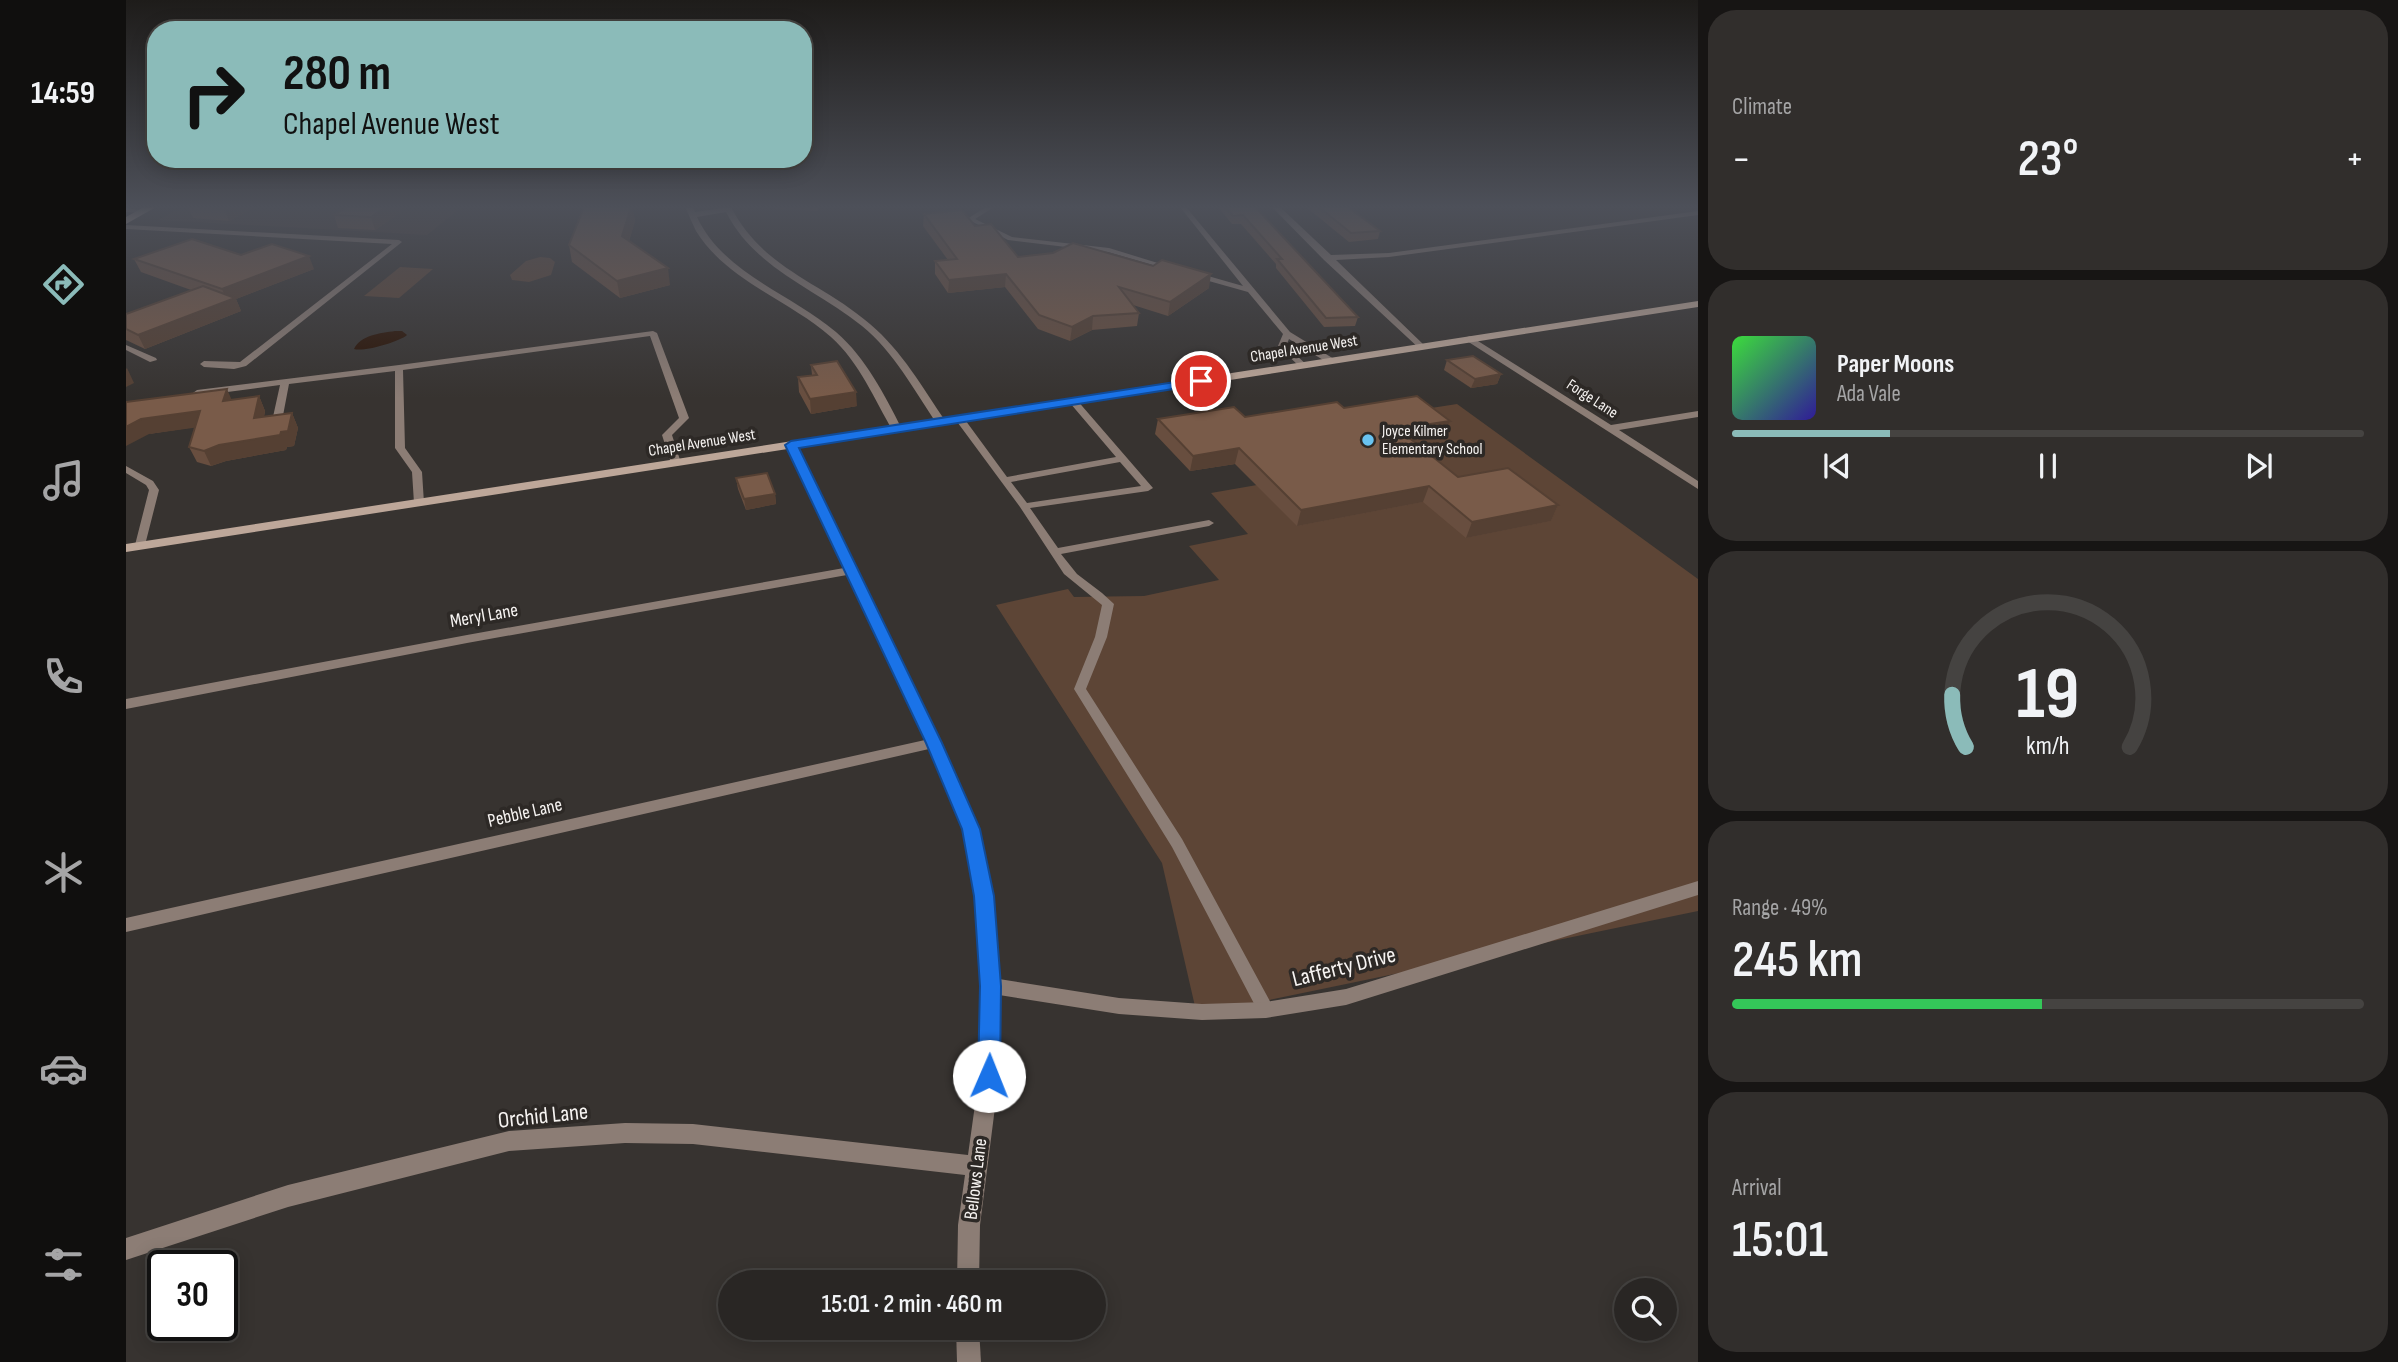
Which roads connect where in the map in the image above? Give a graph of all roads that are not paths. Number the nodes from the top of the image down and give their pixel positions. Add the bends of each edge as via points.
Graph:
1 (362, 271) edge
2 (738, 271) edge
3 (785, 271) edge
4 (1235, 271) edge
5 (1340, 271) edge
6 (1186, 272) edge
7 (1251, 290) junction
8 (1698, 304) edge
9 (1287, 334) junction
10 (1470, 339) junction
11 (126, 347) edge
12 (1421, 347) junction
13 (153, 360) dead end
14 (1331, 361) junction
15 (204, 364) dead end
16 (1303, 365) junction
17 (399, 368) junction
18 (285, 383) junction
19 (188, 394) edge
20 (1073, 401) junction
21 (1698, 414) edge
22 (960, 419) junction
23 (941, 422) junction
24 (276, 426) edge
25 (897, 429) junction
26 (1609, 429) junction
27 (791, 445) junction
28 (1121, 459) junction
29 (676, 463) junction
30 (126, 469) edge
31 (1005, 480) junction
32 (1698, 486) edge
33 (419, 503) junction
34 (1024, 506) junction
35 (1209, 523) dead end
36 (140, 545) junction
37 (126, 548) edge
38 (1056, 552) junction
39 (850, 571) junction
40 (126, 704) edge
41 (934, 743) junction
42 (1698, 888) edge
43 (126, 925) edge
44 (990, 986) junction
45 (1266, 1010) junction
46 (977, 1166) junction
47 (126, 1249) edge
48 (968, 1270) edge
49 (968, 1340) edge
50 (969, 1362) edge

1 - 15 lane via 243,363
2 - 25 street via 835,335 870,378
3 - 23 street via 879,338
4 - 7 lane
5 - 12 street
6 - 7 lane
7 - 9 lane
8 - 10 main road, Chapel Avenue West
9 - 14 lane
9 - 16 lane via 1282,346
10 - 12 main road, Chapel Avenue West
10 - 26 street, Forge Lane
11 - 13 lane
12 - 14 main road, Chapel Avenue West
14 - 16 main road, Chapel Avenue West
16 - 20 main road, Chapel Avenue West
17 - 18 lane
17 - 29 lane via 653,333 684,418 667,435
17 - 33 lane via 400,448 416,472
18 - 19 lane
18 - 24 lane
20 - 22 main road, Chapel Avenue West
20 - 28 lane
21 - 26 street
22 - 23 main road, Chapel Avenue West
22 - 31 lane
23 - 25 main road, Chapel Avenue West
25 - 27 main road, Chapel Avenue West
26 - 32 street, Forge Lane
27 - 29 main road, Chapel Avenue West
27 - 39 street, Bellows Lane
28 - 31 lane
28 - 34 lane via 1147,488
29 - 33 main road, Chapel Avenue West
30 - 36 lane via 154,490
31 - 34 lane
33 - 36 main road, Chapel Avenue West
34 - 38 lane
35 - 38 lane
36 - 37 main road, Chapel Avenue West
38 - 45 lane via 1076,580 1108,604 1101,637 1080,689 1177,843
39 - 40 street, Meryl Lane
39 - 41 street, Bellows Lane
41 - 43 street, Pebble Lane
41 - 44 street, Bellows Lane via 971,829 984,896
42 - 45 street, Lafferty Drive via 1346,997
44 - 45 street, Lafferty Drive via 1119,1006 1202,1012
44 - 46 street, Bellows Lane via 989,1076
46 - 47 street, Orchid Lane via 693,1134 625,1133 509,1141 288,1196
46 - 48 street, Bellows Lane
49 - 50 street

